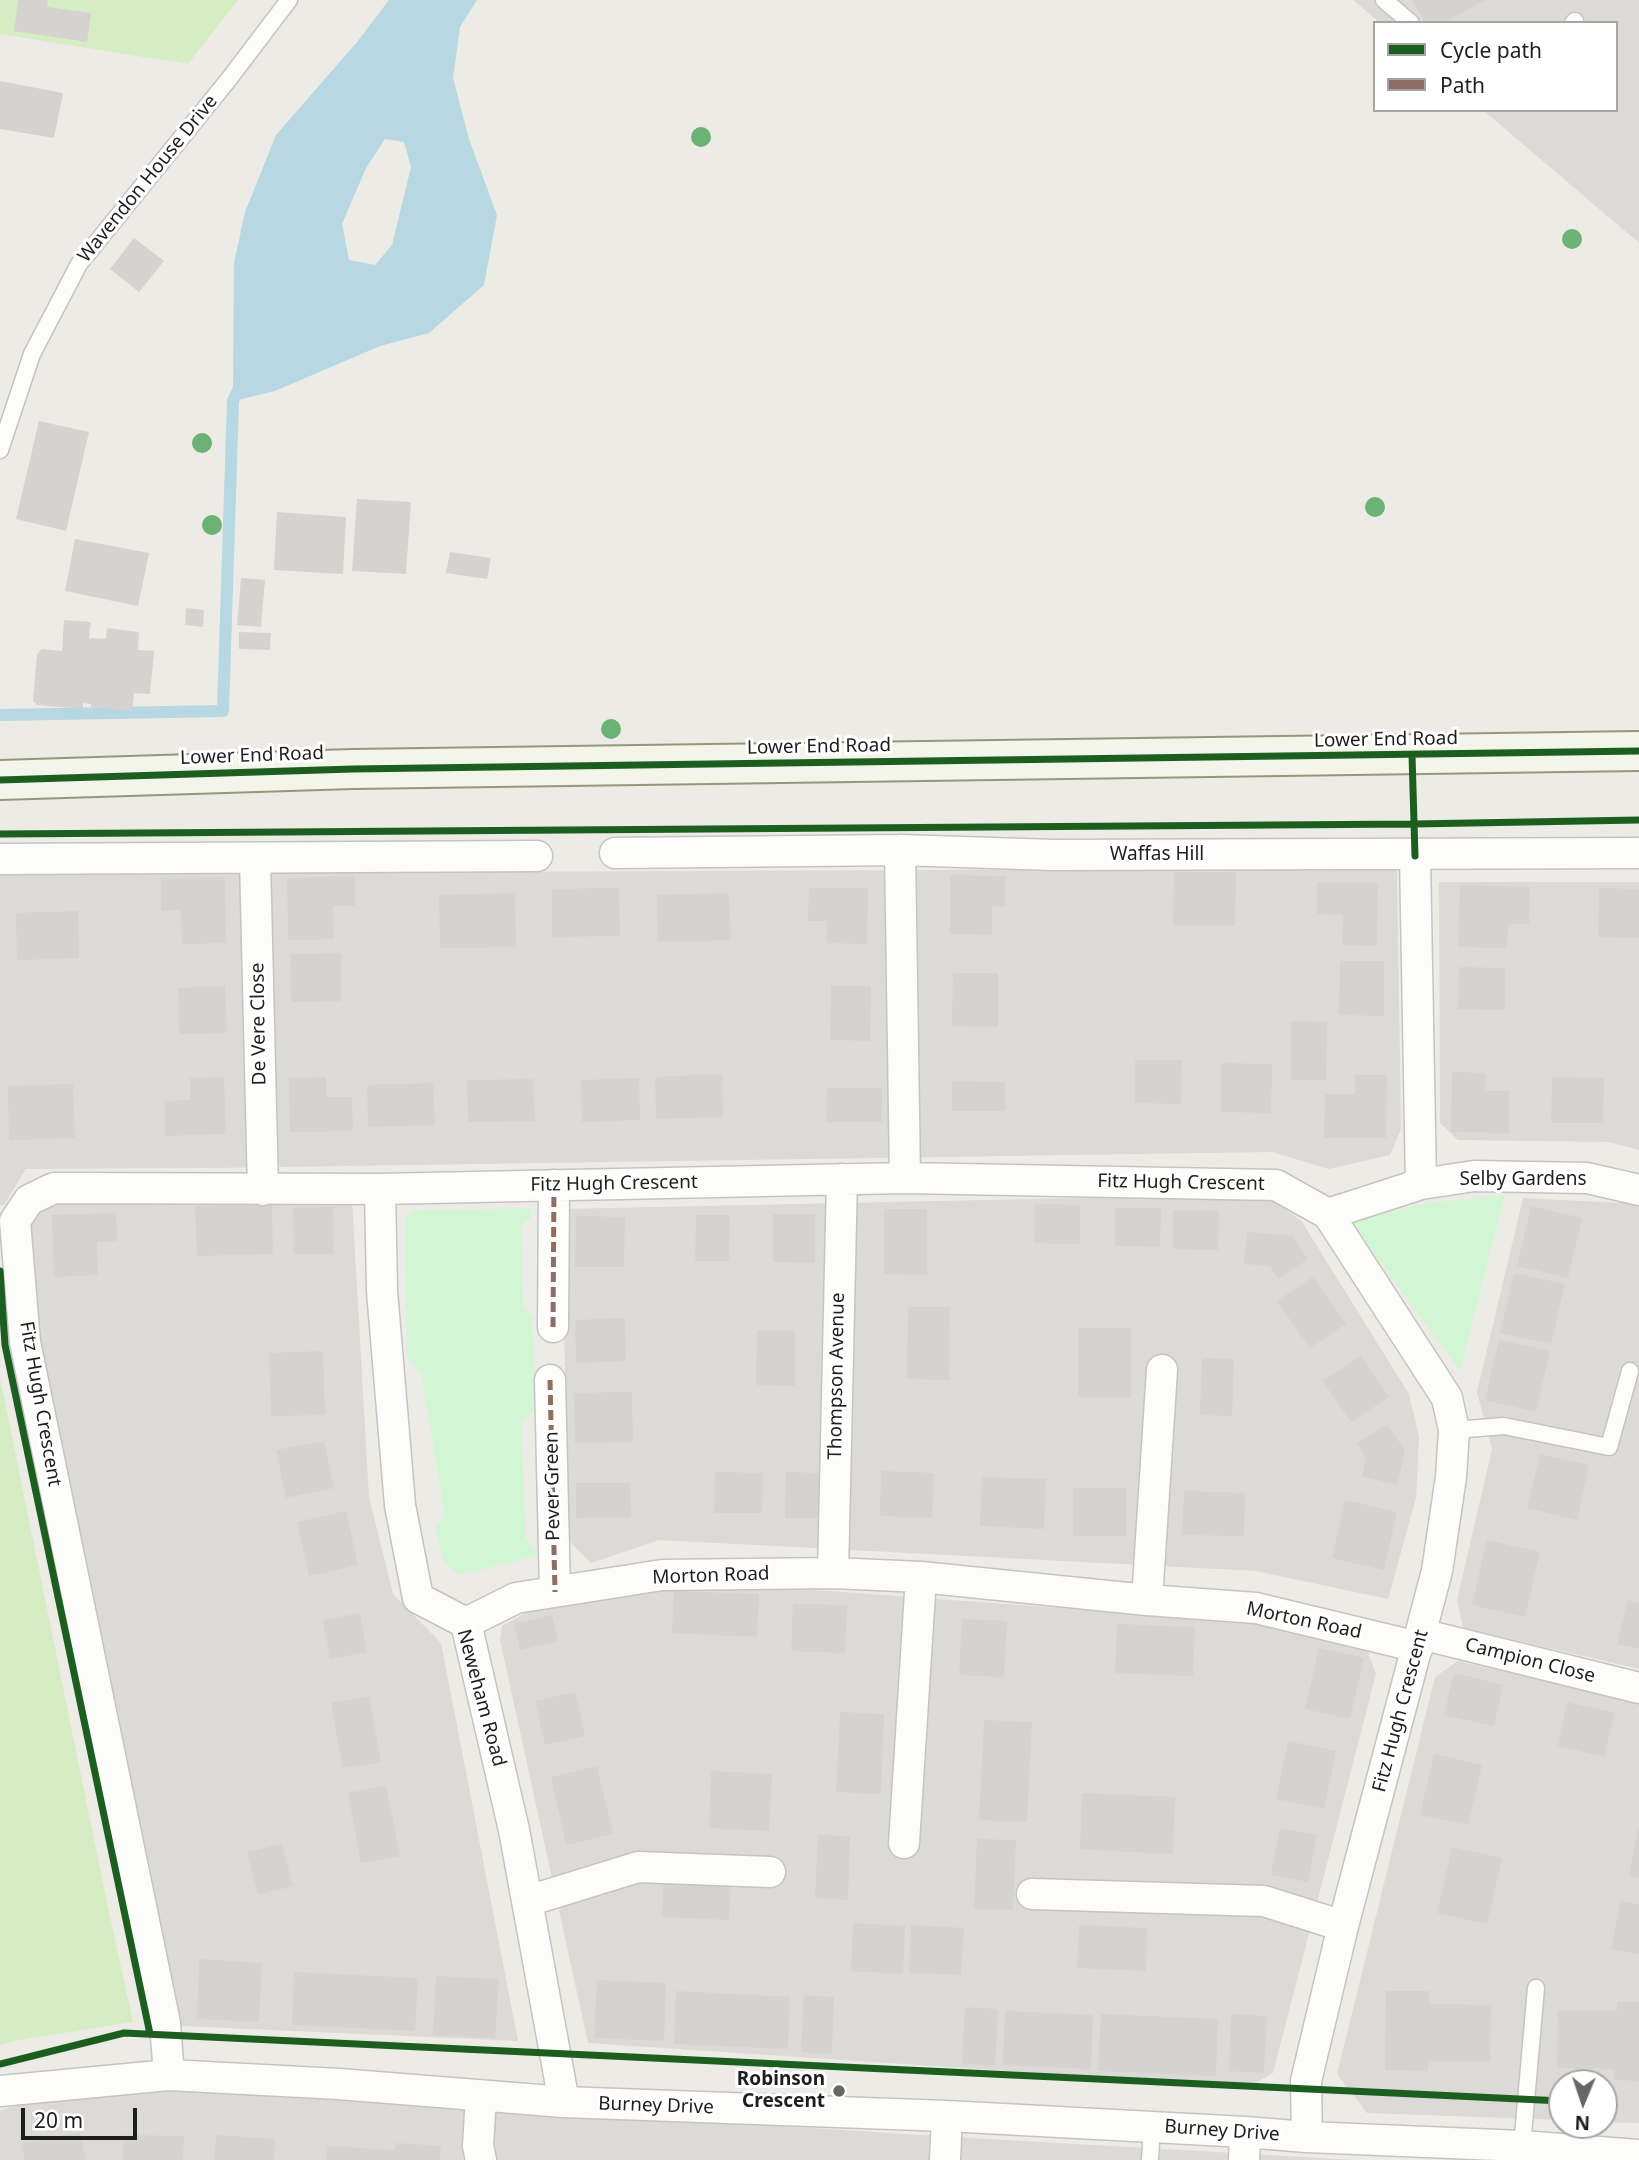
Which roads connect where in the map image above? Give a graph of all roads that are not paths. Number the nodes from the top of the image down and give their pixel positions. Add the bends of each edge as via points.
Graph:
1 (289, 0) edge
2 (1384, 0) edge
3 (1409, 21) edge
4 (0, 450) edge
5 (1639, 751) edge
6 (0, 780) edge
7 (900, 850) junction
8 (615, 853) dead end
9 (1639, 853) edge
10 (537, 856) dead end
11 (1415, 856) junction
12 (0, 859) edge
13 (255, 859) junction
14 (905, 1178) junction
15 (842, 1179) junction
16 (1421, 1184) junction
17 (554, 1185) junction
18 (380, 1189) junction
19 (263, 1190) junction
20 (1639, 1190) edge
21 (1328, 1214) junction
22 (553, 1327) dead end
23 (1162, 1370) dead end
24 (1630, 1371) dead end
25 (550, 1380) dead end
26 (1454, 1430) junction
27 (833, 1573) junction
28 (921, 1577) junction
29 (555, 1592) junction
30 (1147, 1600) junction
31 (466, 1623) junction
32 (1420, 1640) junction
33 (1639, 1688) edge
34 (904, 1843) dead end
35 (770, 1872) dead end
36 (1032, 1894) dead end
37 (528, 1901) junction
38 (1343, 1926) junction
39 (1536, 1988) dead end
40 (169, 2075) junction
41 (0, 2091) edge
42 (481, 2096) junction
43 (564, 2102) junction
44 (947, 2116) junction
45 (1152, 2127) junction
46 (1307, 2137) junction
47 (1244, 2146) edge
48 (1522, 2146) junction
49 (1639, 2155) edge
50 (481, 2160) edge
51 (945, 2160) edge
52 (1150, 2160) edge

1 - 4 lane, Wavendon House Drive via 79,264 32,354
2 - 3 lane
5 - 6 street, Lower End Road via 353,769
7 - 8 street, Waffas Hill
7 - 11 street, Waffas Hill
7 - 14 street
9 - 11 street, Waffas Hill
10 - 13 street
11 - 16 street
12 - 13 street
13 - 19 street, De Vere Close
14 - 15 street, Fitz Hugh Crescent
14 - 21 street, Fitz Hugh Crescent via 1276,1185
15 - 17 street, Fitz Hugh Crescent
15 - 27 street, Thompson Avenue
16 - 20 street, Selby Gardens via 1474,1176 1561,1177
16 - 21 street, Selby Gardens
17 - 18 street, Fitz Hugh Crescent
17 - 22 street
18 - 19 street, Fitz Hugh Crescent
18 - 31 street, Neweham Road via 382,1291 400,1505 418,1598
19 - 40 street, Fitz Hugh Crescent via 54,1188 29,1200 15,1221 25,1342 165,2023
21 - 26 street, Fitz Hugh Crescent via 1447,1398
23 - 30 street
24 - 26 lane via 1609,1447 1504,1426
25 - 29 street, Pever Green
26 - 32 street, Fitz Hugh Crescent via 1437,1571
27 - 28 street, Morton Road
27 - 29 street, Morton Road via 662,1575
28 - 30 street, Morton Road
28 - 34 street
29 - 31 street, Morton Road via 516,1598
30 - 32 street, Morton Road via 1256,1608
31 - 37 street, Neweham Road
32 - 33 street, Campion Close
32 - 38 street, Fitz Hugh Crescent
35 - 37 street via 638,1867
36 - 38 street via 1264,1901
37 - 43 street, Neweham Road
38 - 46 street, Fitz Hugh Crescent via 1306,2081
39 - 48 lane
40 - 41 street, Burney Drive
40 - 42 street, Burney Drive
42 - 43 street, Burney Drive
42 - 50 street
43 - 44 street, Burney Drive
44 - 45 street, Burney Drive
44 - 51 street
45 - 47 street, Burney Drive
45 - 52 lane
46 - 47 street, Burney Drive
46 - 48 street, Burney Drive
48 - 49 street, Burney Drive

